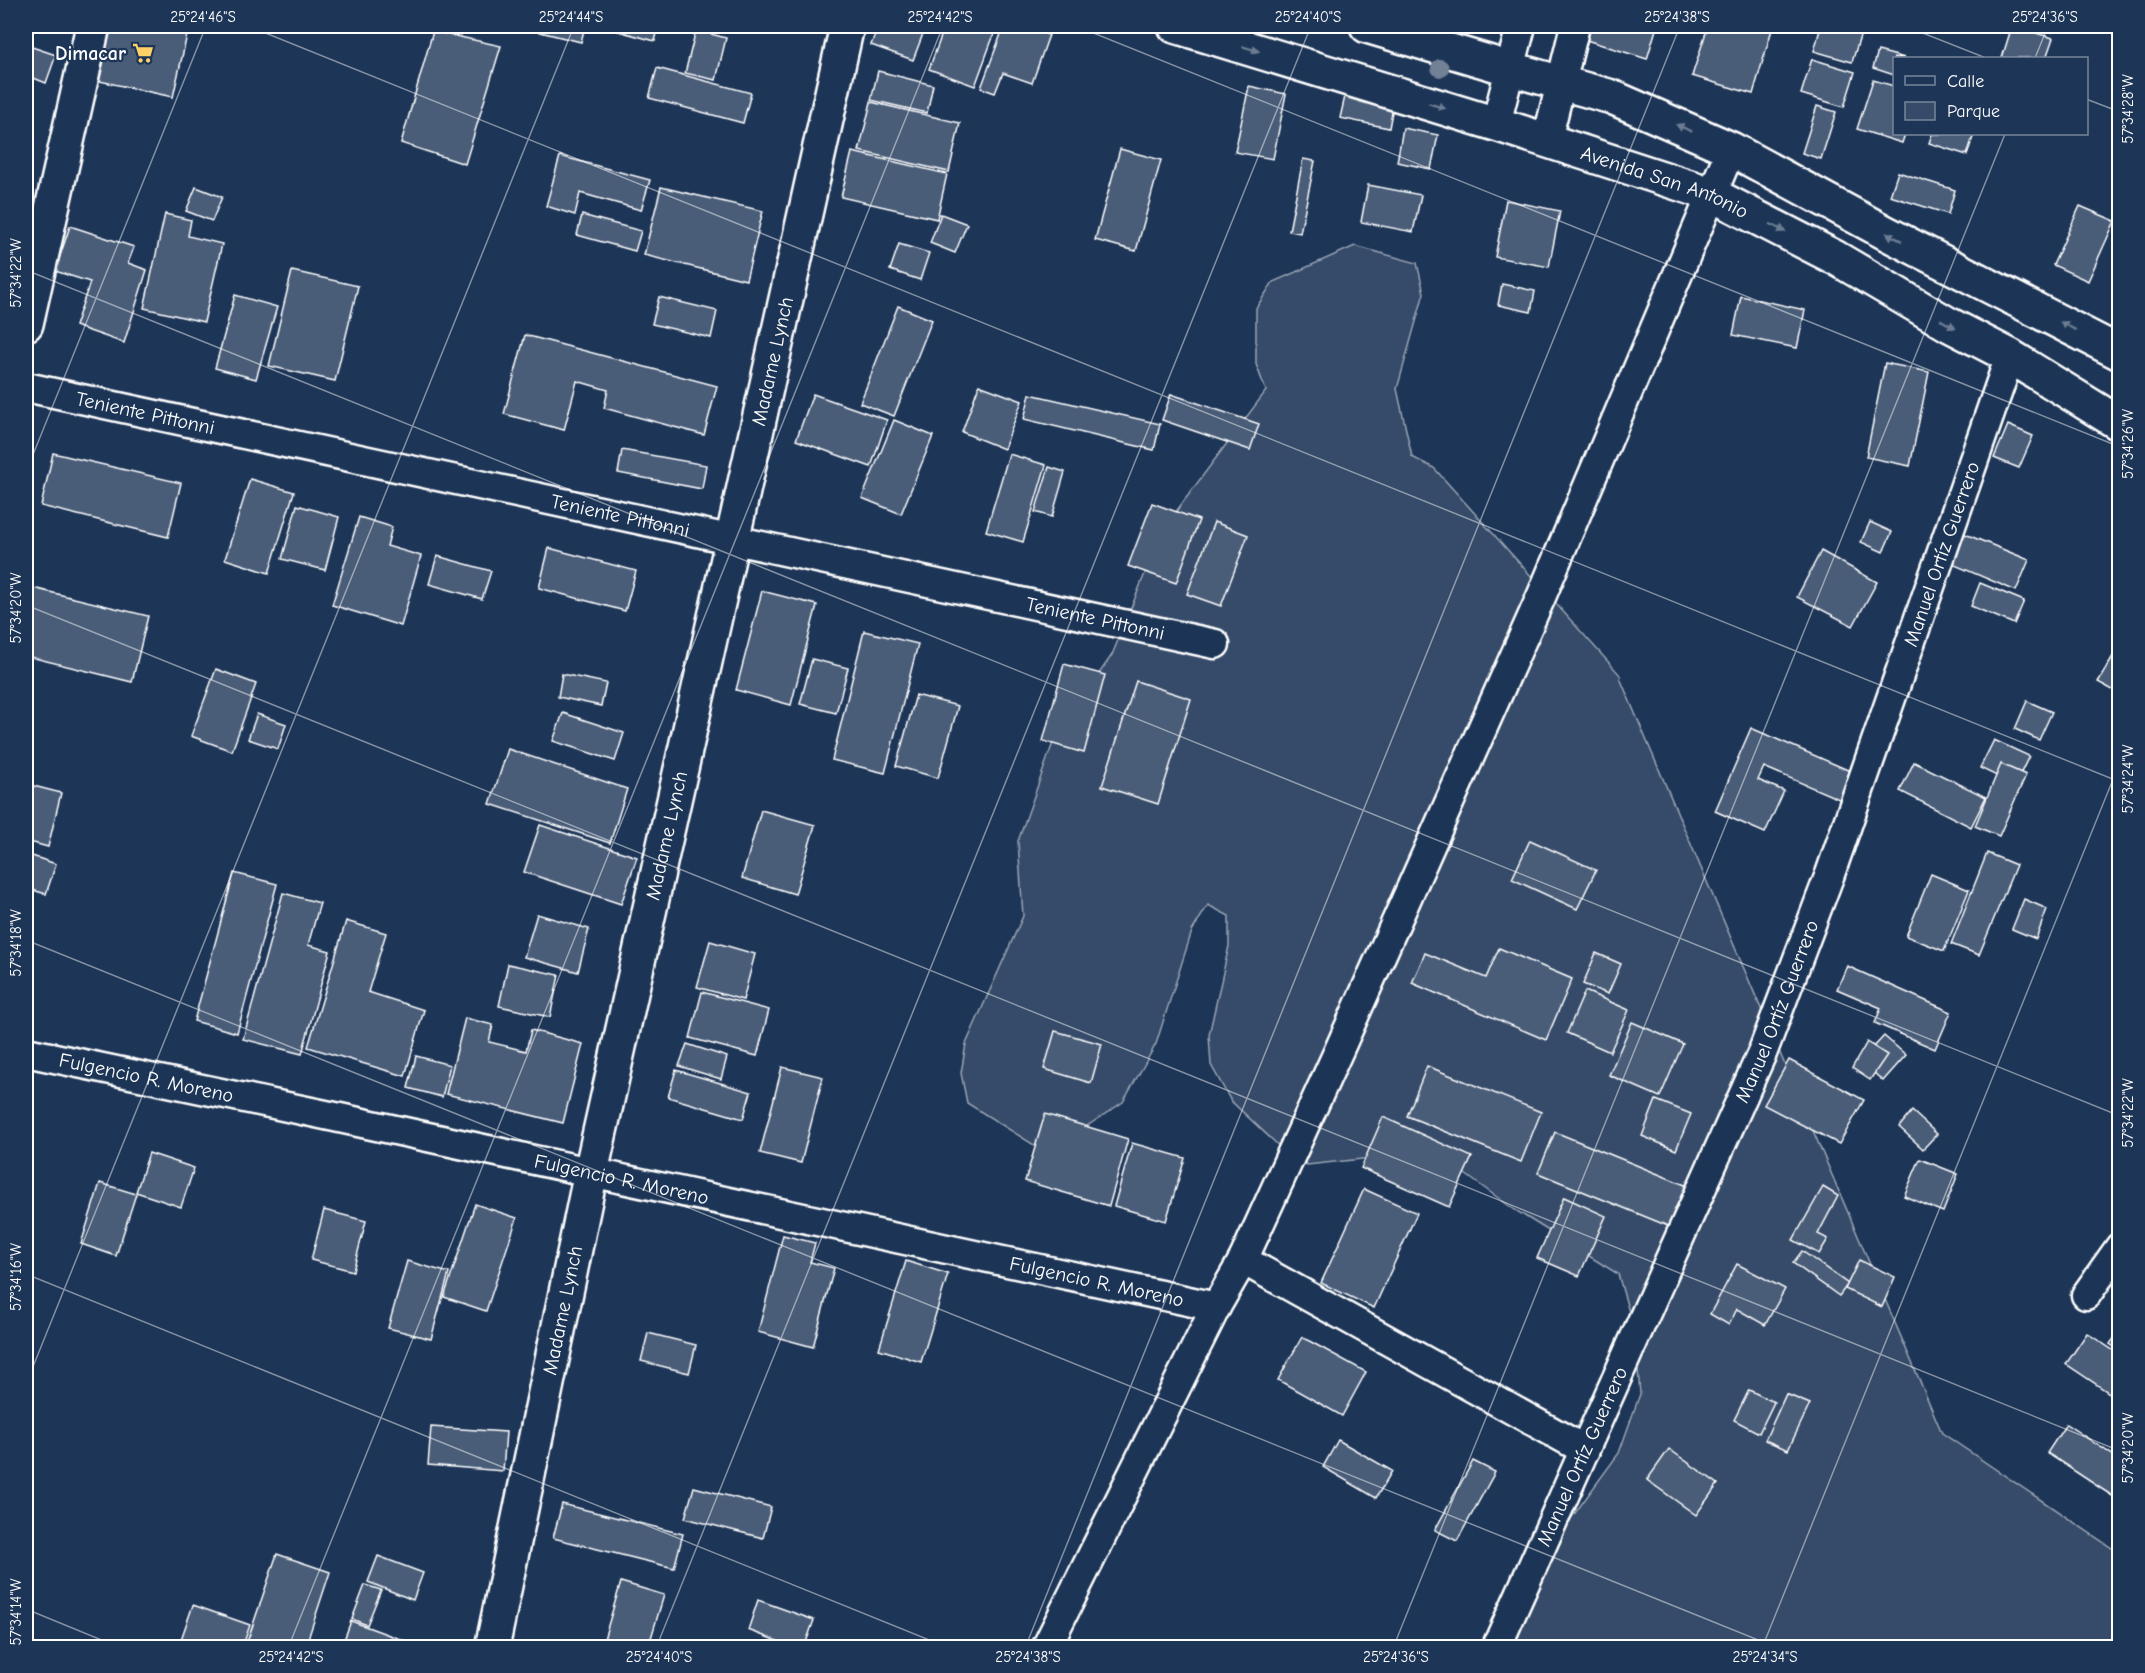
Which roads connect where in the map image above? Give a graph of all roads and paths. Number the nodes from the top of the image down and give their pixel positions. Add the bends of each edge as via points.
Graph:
1 (93, 26) edge
2 (847, 26) edge
3 (1175, 26) edge
4 (1367, 26) edge
5 (1521, 26) edge
6 (1575, 26) edge
7 (1511, 69) junction
8 (1562, 82) junction
9 (1496, 124) junction
10 (1547, 140) junction
11 (1731, 149) junction
12 (1711, 194) junction
13 (26, 324) edge
14 (2120, 353) edge
15 (2010, 356) junction
16 (26, 387) edge
17 (2120, 424) edge
18 (733, 539) junction
19 (1215, 644) dead end
20 (26, 1052) edge
21 (591, 1172) junction
22 (2120, 1246) edge
23 (1243, 1260) junction
24 (2086, 1295) dead end
25 (1216, 1307) junction
26 (1585, 1450) junction
27 (492, 1647) edge
28 (1046, 1647) edge
29 (1496, 1647) edge

1 - 13 street
2 - 18 street, Madame Lynch
3 -> 9 street, Avenida San Antonio
4 - 7 street
5 - 7 street
6 - 8 street
7 - 8 street
7 - 9 street
8 - 10 street
11 -> 8 street via 1612,97
9 - 10 street, Avenida San Antonio
10 - 12 street, Avenida San Antonio
11 - 12 street
14 -> 11 street
12 -> 15 street, Avenida San Antonio via 1836,258
12 - 23 street via 1541,597
15 - 17 street, Avenida San Antonio
15 - 26 street, Manuel Ortíz Guerrero via 1830,874 1763,1052
16 - 18 street, Teniente Pittonni
18 - 19 street, Teniente Pittonni
18 - 21 street, Madame Lynch
20 - 21 street, Fulgencio R. Moreno
21 - 25 street, Fulgencio R. Moreno
21 - 27 street, Madame Lynch
22 - 24 street
23 - 25 street
23 - 26 street
25 - 28 street
26 - 29 street, Manuel Ortíz Guerrero

